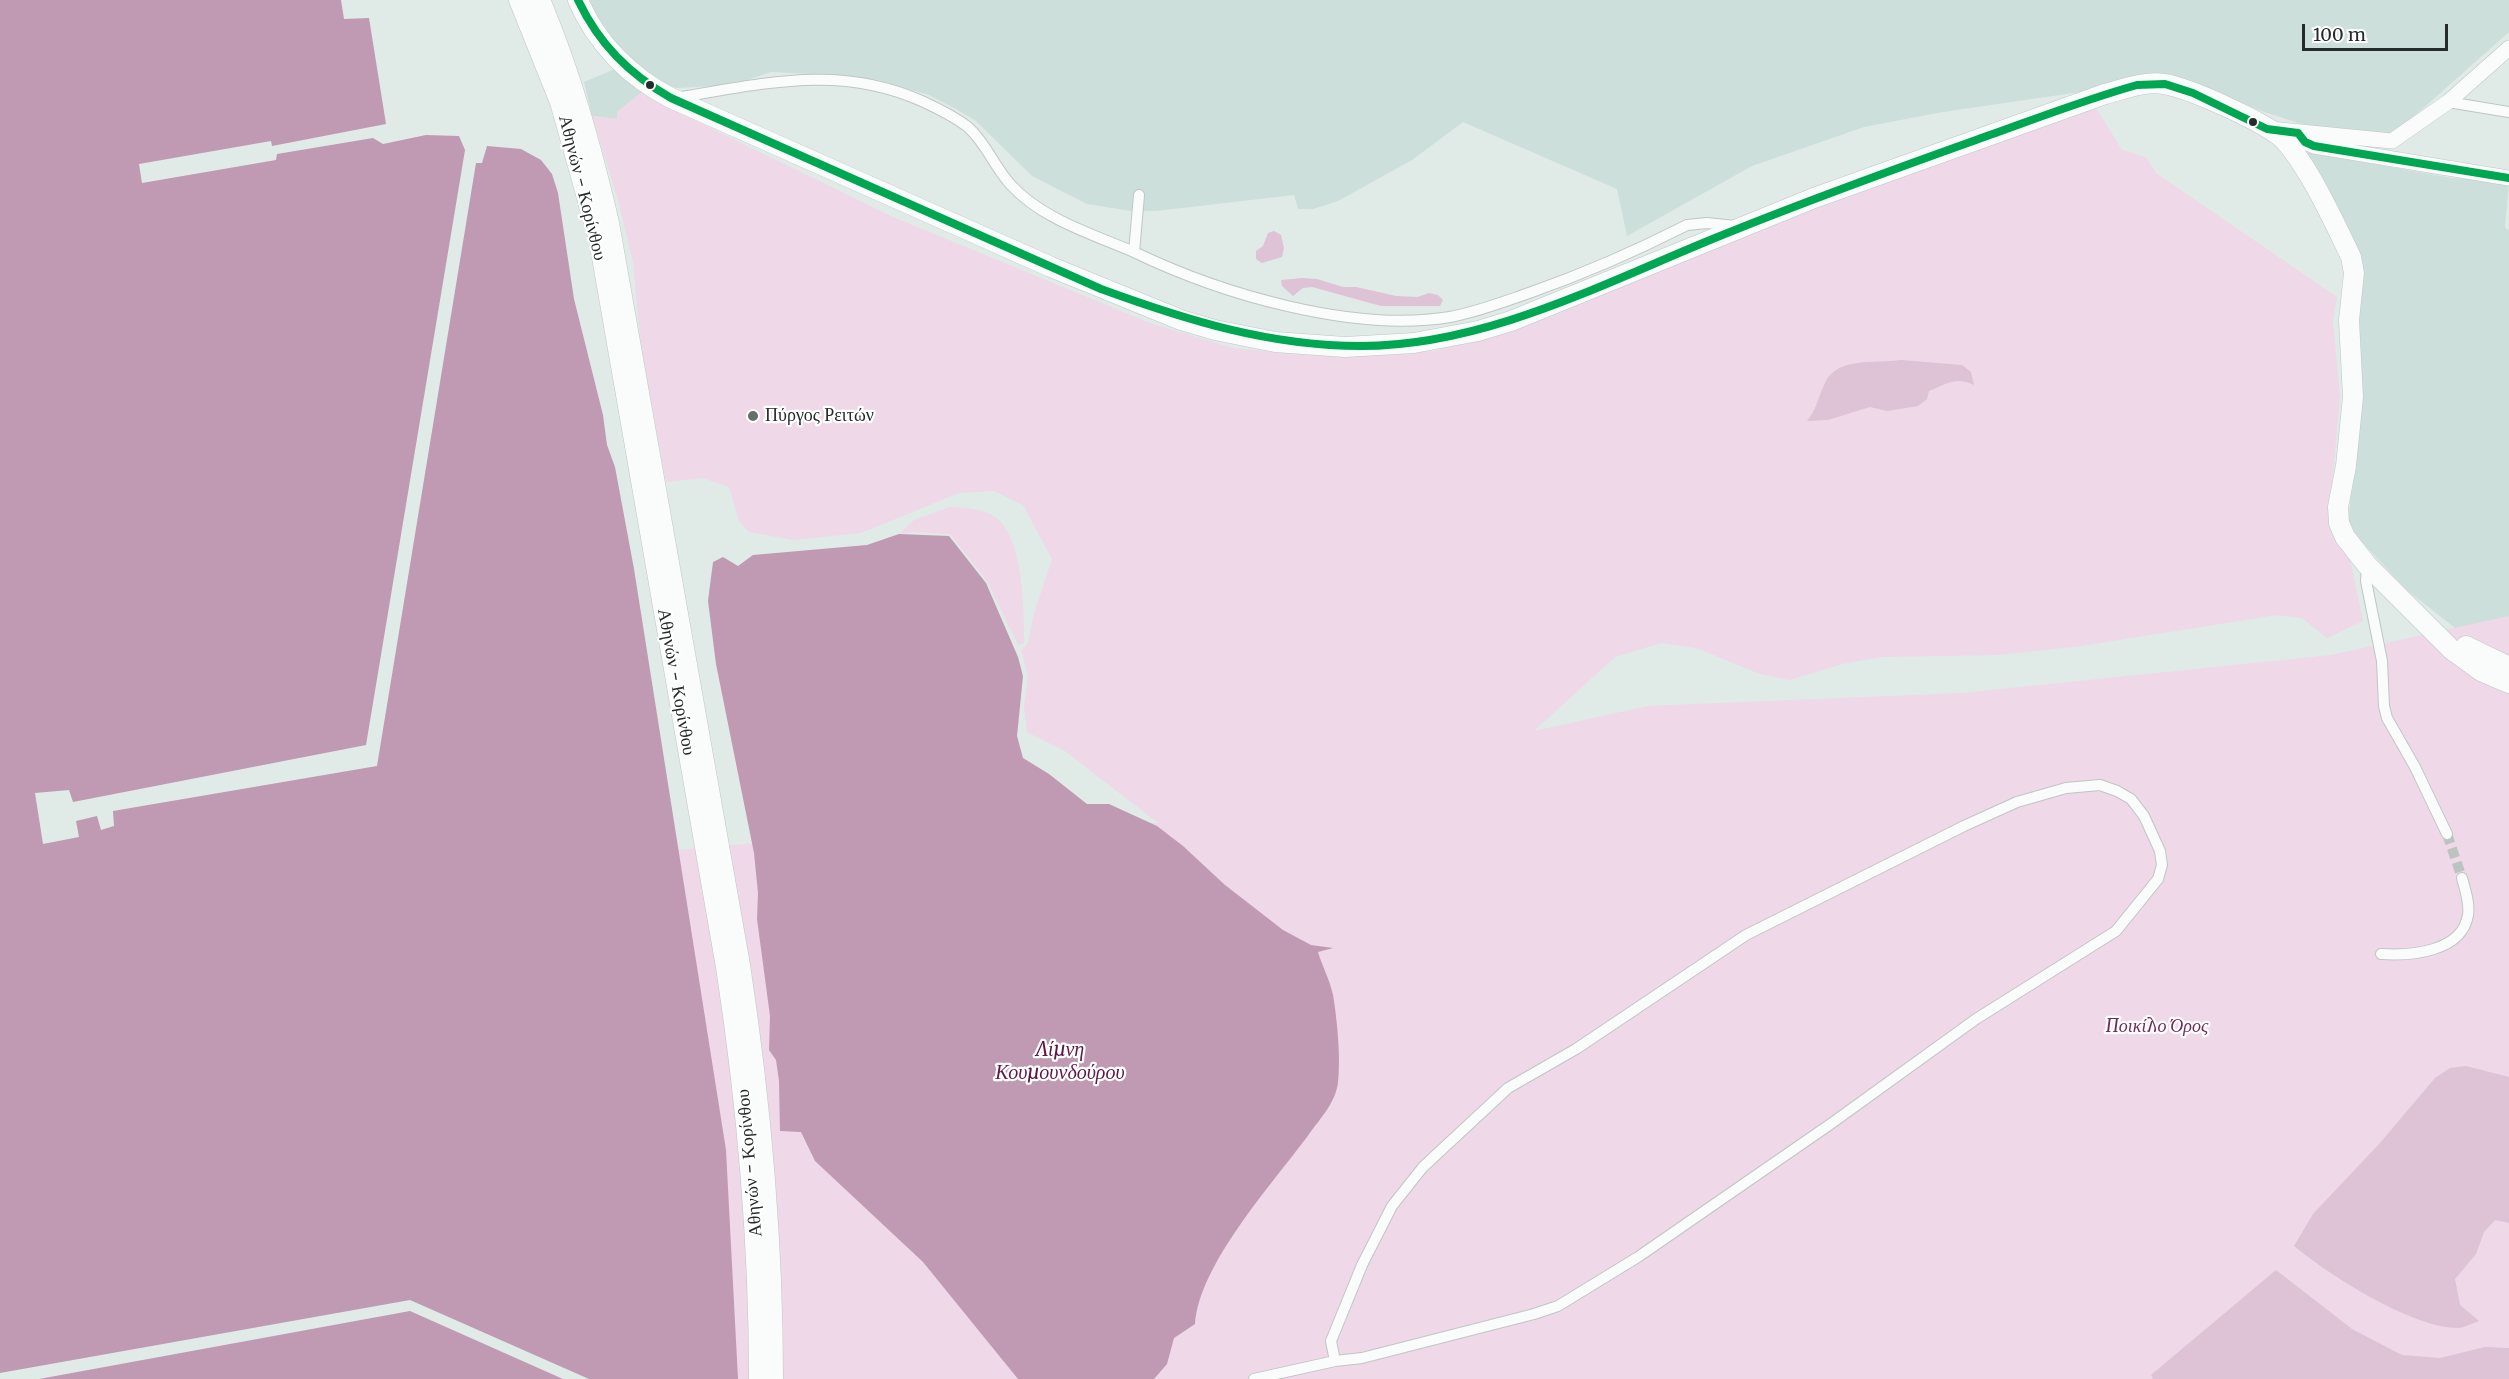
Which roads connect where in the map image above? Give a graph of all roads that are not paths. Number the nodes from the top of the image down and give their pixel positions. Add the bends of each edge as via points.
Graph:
1 (519, 0) edge
2 (540, 0) edge
3 (578, 0) edge
4 (2509, 48) edge
5 (671, 98) junction
6 (2448, 102) junction
7 (2509, 112) edge
8 (2267, 129) junction
9 (2298, 133) junction
10 (2509, 178) edge
11 (1139, 195) dead end
12 (1745, 226) junction
13 (1134, 252) junction
14 (2367, 566) junction
15 (2425, 621) junction
16 (2509, 667) edge
17 (2509, 683) edge
18 (2447, 834) tunnel mouth
19 (2462, 878) tunnel mouth
20 (2381, 954) dead end
21 (1335, 1361) junction
22 (759, 1379) edge
23 (773, 1379) edge
24 (1254, 1379) edge

1 - 22 highway, Αθηνών - Κορίνθου via 560,102 599,240 726,967 740,1055 755,1204
2 - 23 highway, Αθηνών - Κορίνθου via 584,116 609,223 740,965 769,1204
3 - 5 highway via 594,29 627,70
4 - 6 main road
5 - 12 highway via 1099,288 1181,320 1275,342 1379,346 1478,331 1548,307
5 - 13 street via 802,78 849,80 904,93 966,125 1025,200 1053,217
6 - 7 street
6 - 9 main road via 2392,141
8 - 9 main road
8 - 12 highway via 2193,93 2165,84 2137,85 1903,165
8 - 14 highway via 2283,139 2296,155 2351,257 2353,397 2338,507 2344,537
9 - 10 main road via 2314,146
11 - 13 street
12 - 13 street via 1687,225 1503,303 1451,317 1414,321 1346,315 1253,298 1210,285
14 - 15 highway
14 - 18 street via 2387,718
15 - 16 highway via 2479,655
15 - 17 highway via 2452,650 2481,671
19 - 20 street via 2468,913 2457,938 2415,953
21 - 21 street via 1331,1341 1392,1206 1423,1167 1508,1088 1576,1049 1746,935 2017,802 2066,788 2100,785 2131,800 2160,850 2162,865 2158,879 2127,920 2095,946 1976,1019 1638,1257 1558,1306 1362,1358
21 - 24 street

